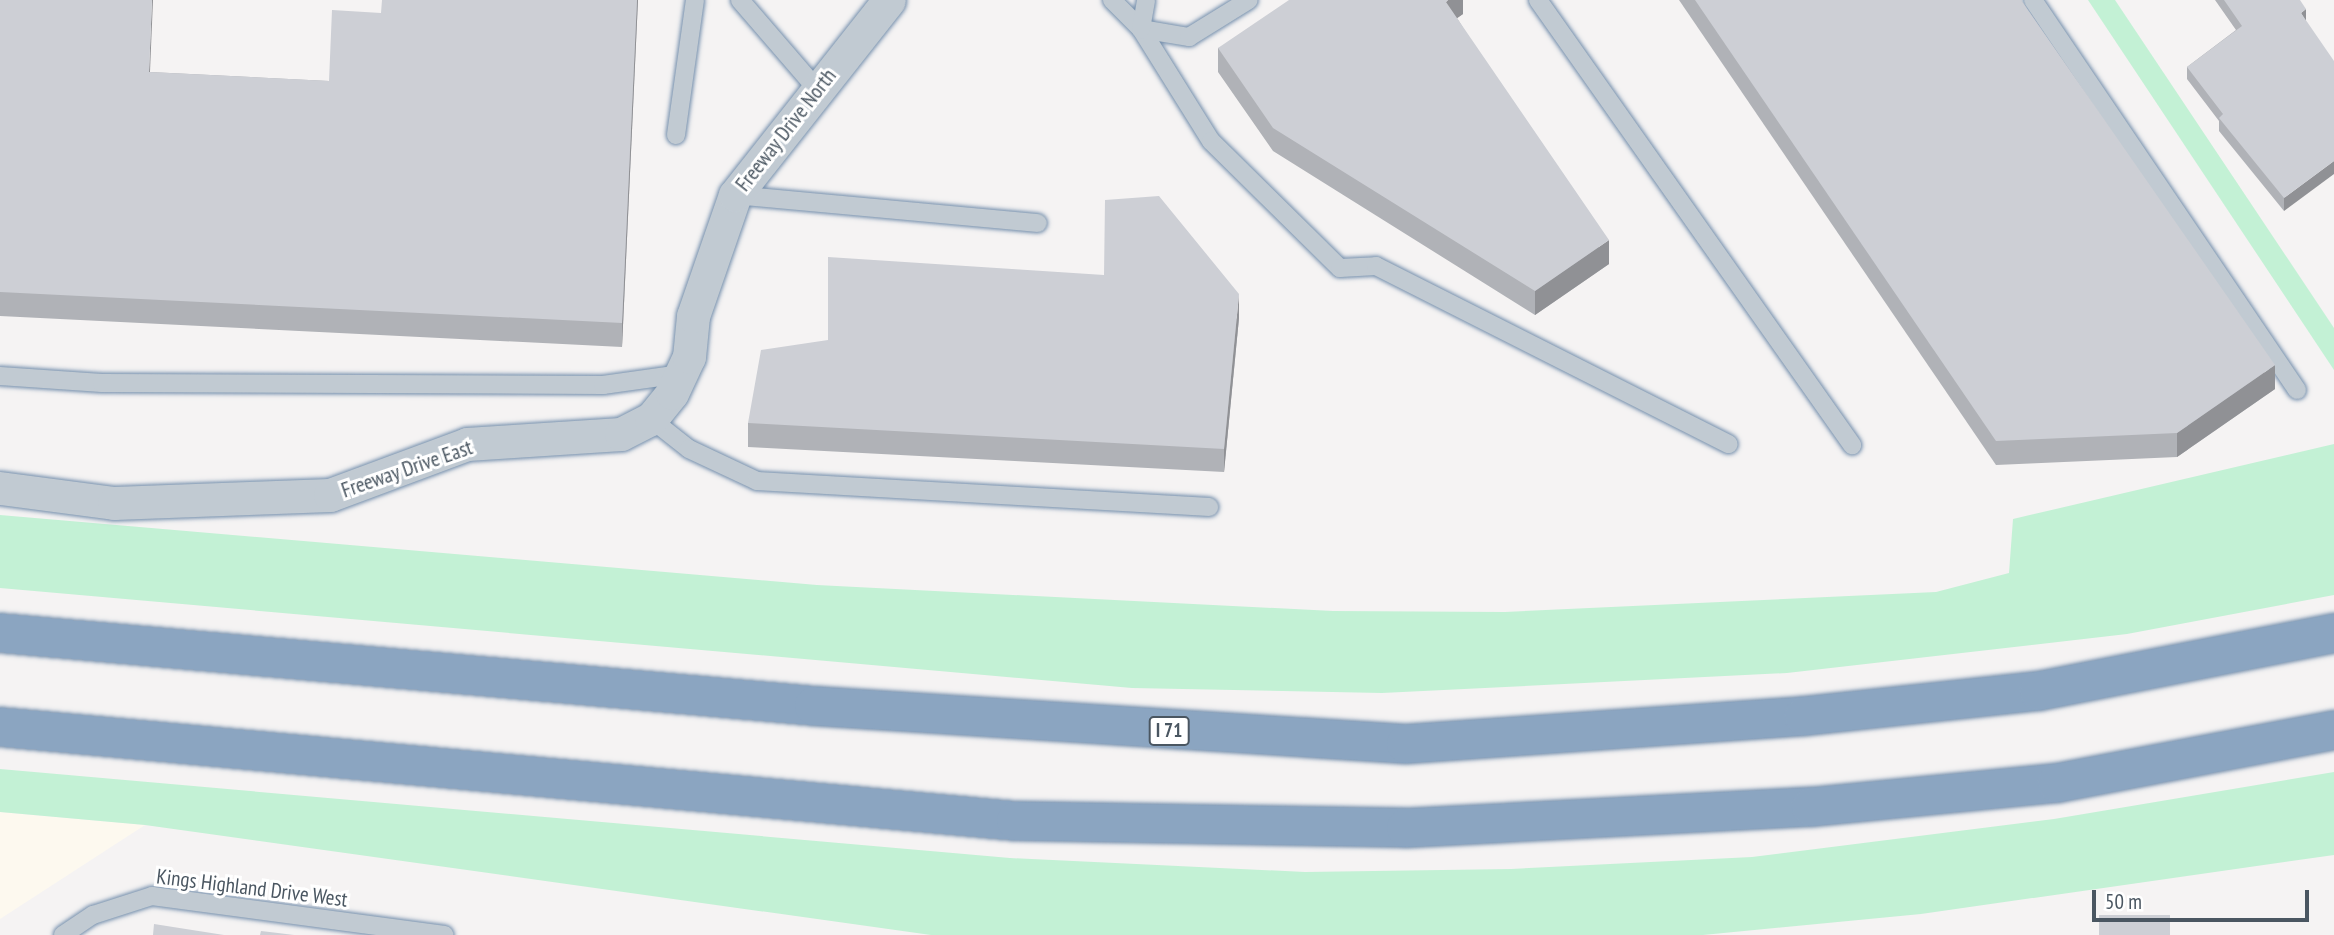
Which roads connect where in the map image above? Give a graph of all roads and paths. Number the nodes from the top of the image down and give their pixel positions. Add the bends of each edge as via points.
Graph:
1 (695, 0) edge
2 (740, 0) edge
3 (889, 0) edge
4 (1112, 0) edge
5 (1146, 0) edge
6 (1249, 0) edge
7 (1538, 0) edge
8 (2033, 0) edge
9 (1141, 29) junction
10 (816, 88) junction
11 (676, 135) dead end
12 (735, 195) junction
13 (1038, 223) dead end
14 (0, 376) edge
15 (677, 384) junction
16 (2297, 390) dead end
17 (651, 419) junction
18 (1729, 444) dead end
19 (1852, 445) dead end
20 (0, 488) edge
21 (1209, 507) dead end
22 (0, 633) edge
23 (2334, 633) edge
24 (0, 727) edge
25 (2334, 730) edge
26 (63, 935) edge
27 (444, 935) edge

1 - 11 lane
2 - 10 lane
3 - 10 street, Freeway Drive North
4 - 9 lane
5 - 9 lane
6 - 9 lane via 1189,37
7 - 19 lane
8 - 16 lane
9 - 18 lane via 1211,141 1340,268 1377,266
10 - 12 street, Freeway Drive North
12 - 13 lane
12 - 15 street, Freeway Drive North via 694,316 689,356
14 - 15 lane via 102,383
15 - 17 street, Freeway Drive East
17 - 20 street, Freeway Drive East via 621,434 467,444 330,495 114,503
17 - 21 lane via 690,449 757,481
22 - 23 highway, I 71 via 814,706 1406,744 1804,716 2039,691
24 - 25 highway via 1016,821 1406,828 1811,807 2057,783
26 - 27 lane, Kings Highland Drive West via 93,915 152,896

